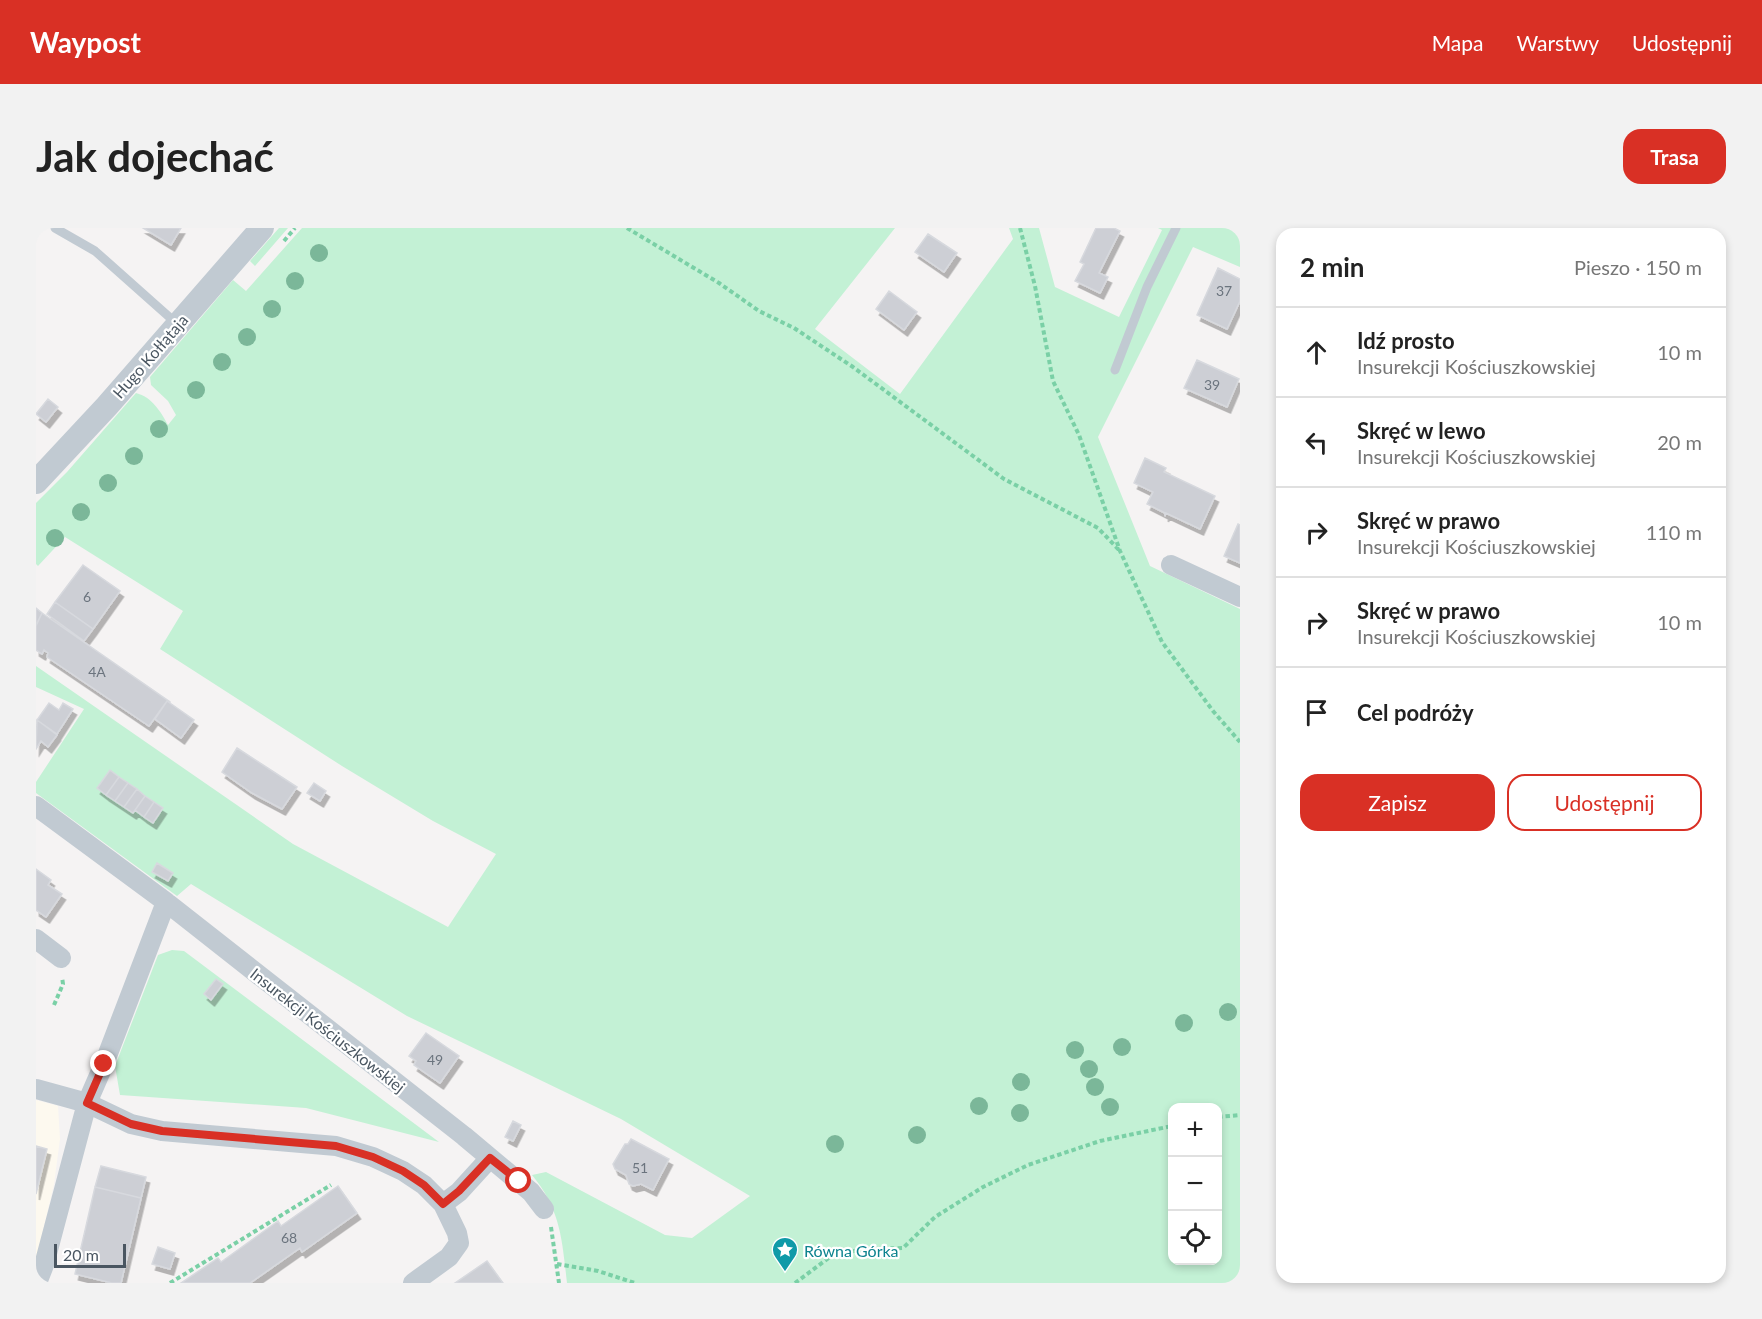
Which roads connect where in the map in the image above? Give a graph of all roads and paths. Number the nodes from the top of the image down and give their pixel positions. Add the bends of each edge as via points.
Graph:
1 (55, 228) edge
2 (262, 228) edge
3 (627, 228) edge
4 (1020, 228) edge
5 (1176, 228) edge
6 (178, 324) junction
7 (1115, 370) dead end
8 (36, 482) edge
9 (1120, 550) junction
10 (1171, 565) dead end
11 (1240, 597) edge
12 (1240, 742) edge
13 (36, 806) edge
14 (166, 902) junction
15 (36, 939) edge
16 (61, 958) dead end
17 (36, 1089) edge
18 (87, 1103) junction
19 (1240, 1115) edge
20 (1222, 1117) edge
21 (1168, 1127) edge
22 (490, 1158) junction
23 (332, 1185) dead end
24 (443, 1204) junction
25 (544, 1209) joint
26 (557, 1264) junction
27 (38, 1283) edge
28 (170, 1283) edge
29 (413, 1283) edge
30 (559, 1283) edge
31 (635, 1283) edge
32 (795, 1283) edge

1 - 6 lane via 94,251
2 - 6 street, Hugo Kołłątaja
3 - 9 path via 759,311 794,328 1004,479 1098,528
4 - 9 path via 1053,381 1078,435
5 - 7 lane via 1147,287
6 - 8 street, Hugo Kołłątaja
9 - 12 path via 1162,642
10 - 11 street
13 - 14 street, Insurekcji Kościuszkowskiej
14 - 18 street
14 - 22 street, Insurekcji Kościuszkowskiej
15 - 16 street
17 - 18 street
18 - 24 street via 131,1124 162,1131 336,1146 403,1171
18 - 27 street
19 - 20 path
21 - 32 path via 1100,1141 1028,1165 935,1217 903,1248 834,1254
22 - 24 street
22 - 25 street, Insurekcji Kościuszkowskiej via 531,1192
23 - 28 path
24 - 29 street via 459,1243 449,1257
25 - 26 path
26 - 30 path
26 - 31 path

